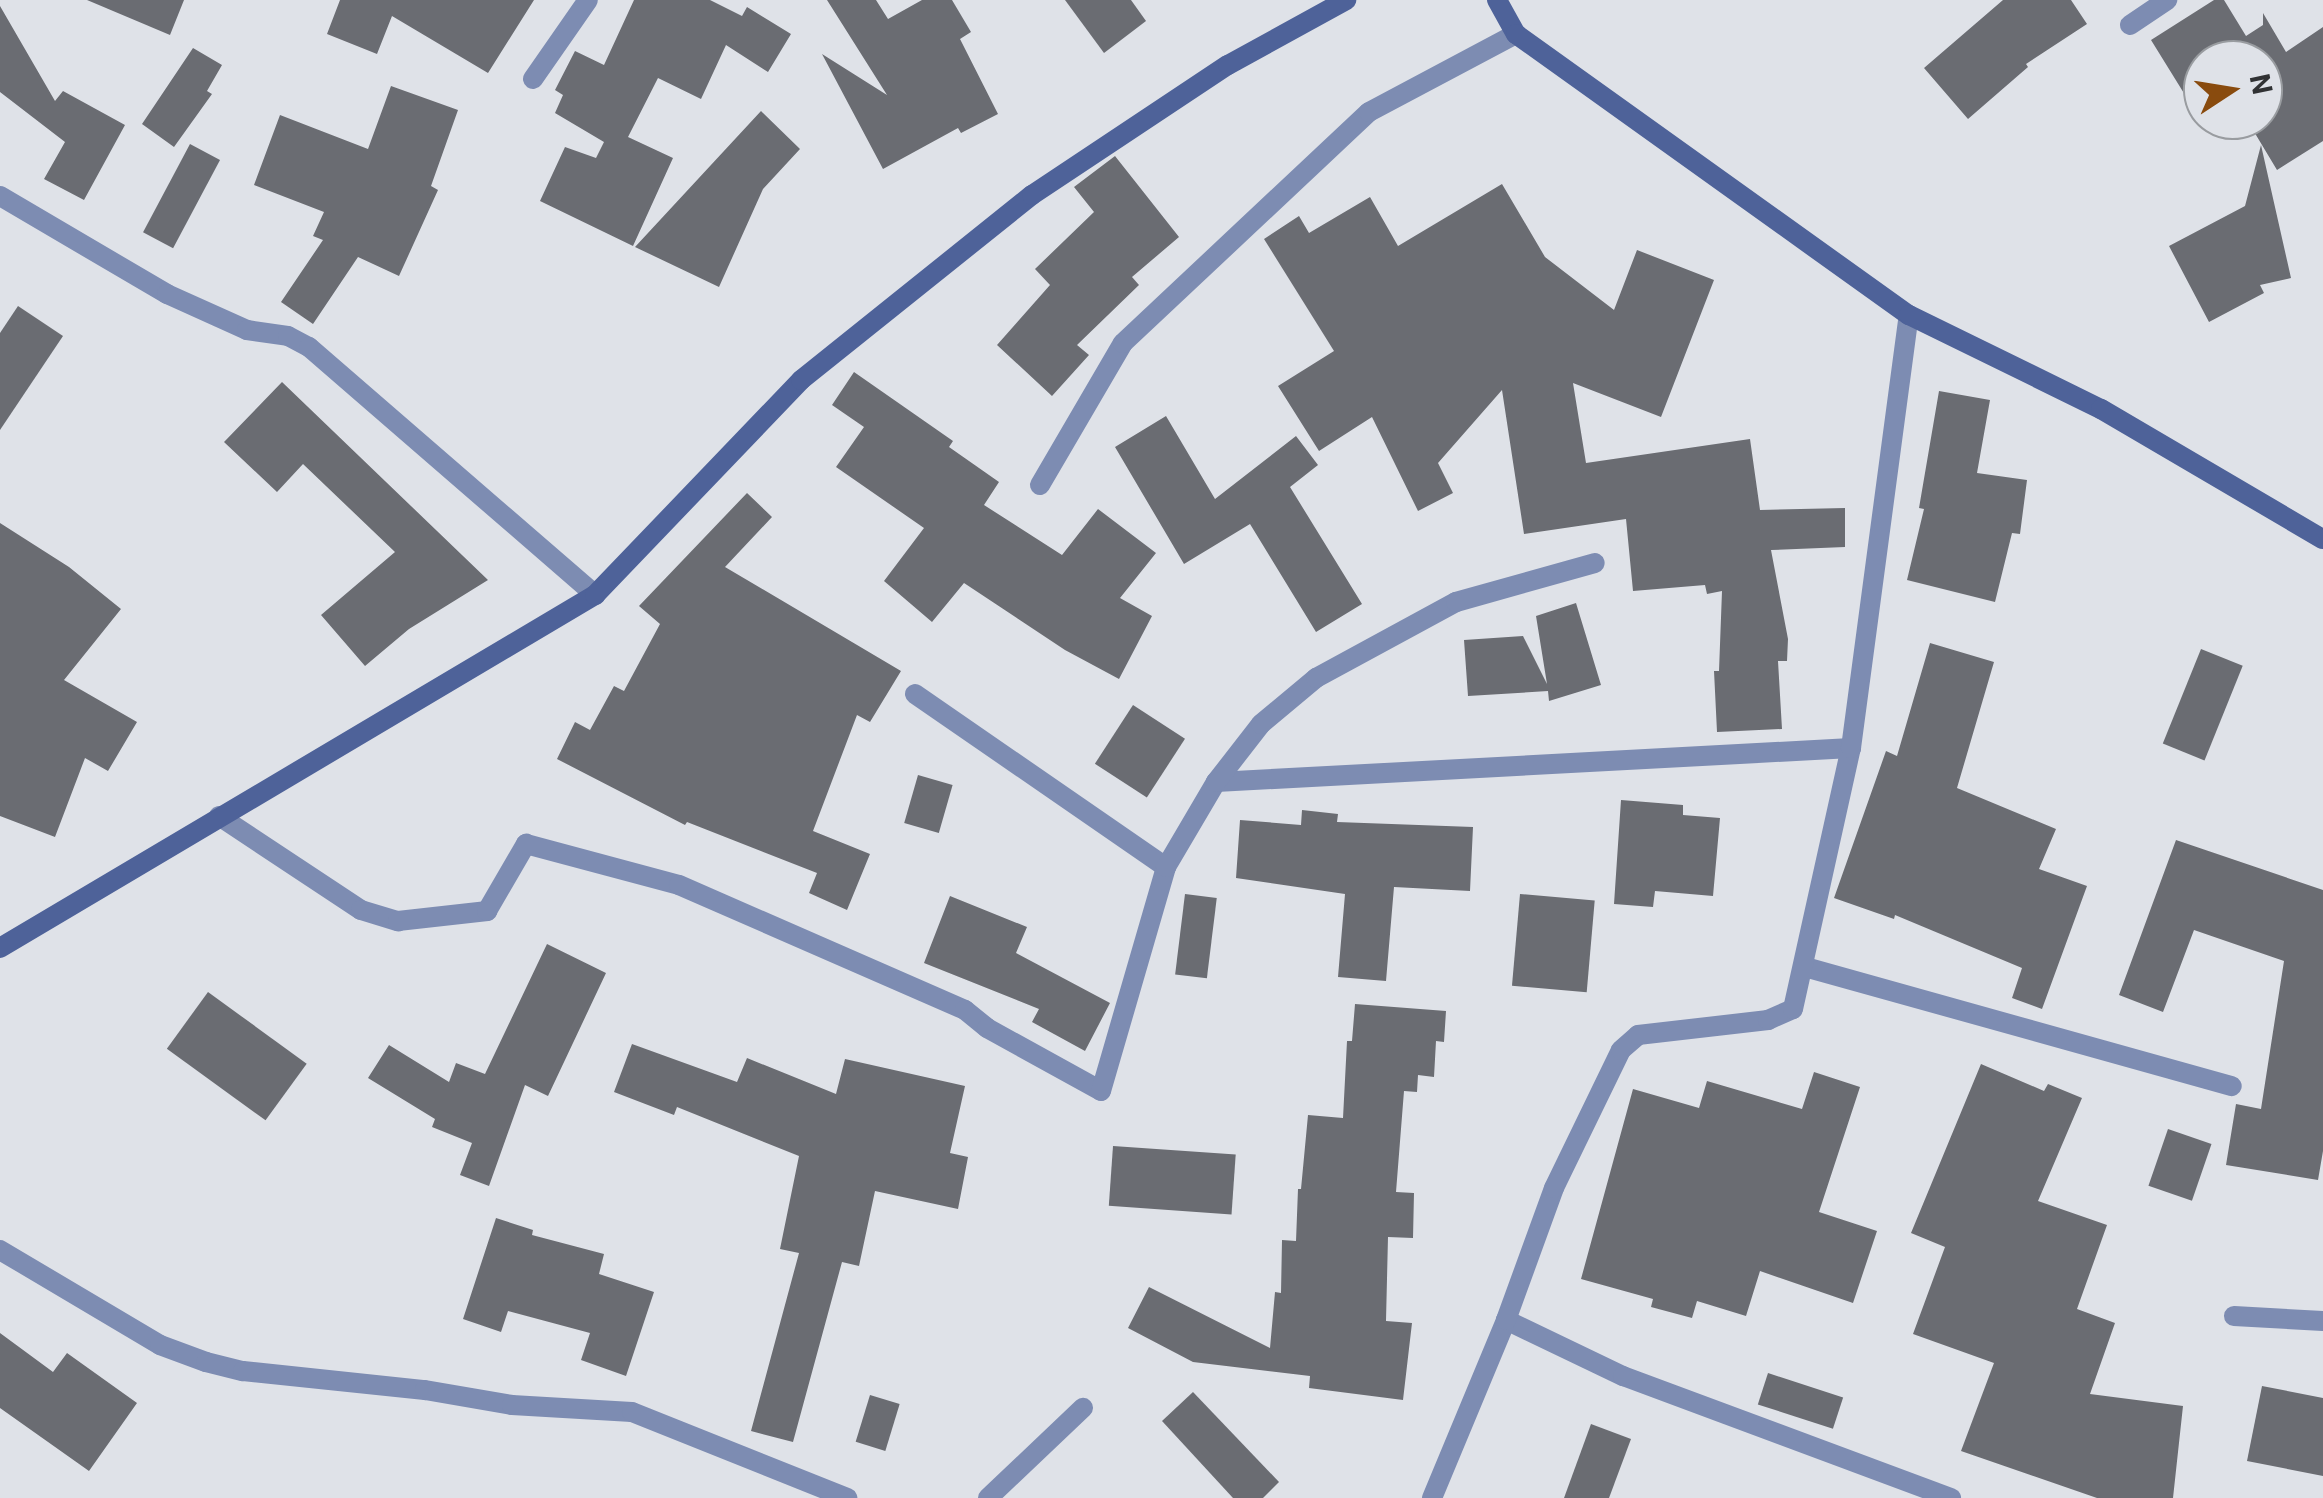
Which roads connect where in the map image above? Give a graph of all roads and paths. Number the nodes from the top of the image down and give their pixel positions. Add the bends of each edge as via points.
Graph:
1 (588, 0) edge
2 (1346, 0) edge
3 (1498, 0) edge
4 (2167, 0) edge
5 (2130, 25) dead end
6 (1516, 34) junction
7 (533, 79) dead end
8 (0, 196) edge
9 (1909, 315) junction
10 (1040, 485) dead end
11 (2323, 539) edge
12 (1595, 563) dead end
13 (595, 595) junction
14 (916, 694) dead end
15 (1851, 748) junction
16 (1216, 782) junction
17 (220, 816) junction
18 (1166, 867) junction
19 (0, 948) edge
20 (1805, 968) junction
21 (2232, 1086) dead end
22 (0, 1250) edge
23 (2234, 1316) dead end
24 (1506, 1320) junction
25 (2323, 1321) edge
26 (1083, 1408) dead end
27 (847, 1498) edge
28 (988, 1498) edge
29 (1432, 1498) edge
30 (1951, 1498) edge

1 - 7 street
2 - 13 street via 1228,65 1032,195 801,380
3 - 6 street
4 - 5 street
6 - 9 street
6 - 10 street via 1368,112 1123,343
8 - 13 street via 167,294 247,330 288,336 309,348
9 - 11 street via 2101,409
9 - 15 street
12 - 16 street via 1456,602 1316,678 1261,724
13 - 17 street
14 - 18 street
15 - 16 street
15 - 20 street
16 - 18 street
17 - 18 street via 362,910 398,921 487,912 526,844 678,884 965,1010 1101,1091
17 - 19 street
20 - 21 street
20 - 24 street via 1793,1009 1768,1020 1638,1035 1621,1050 1554,1188
22 - 27 street via 160,1345 206,1362 512,1406 632,1412
23 - 25 street
24 - 29 street
24 - 30 street via 1624,1376
26 - 28 street

